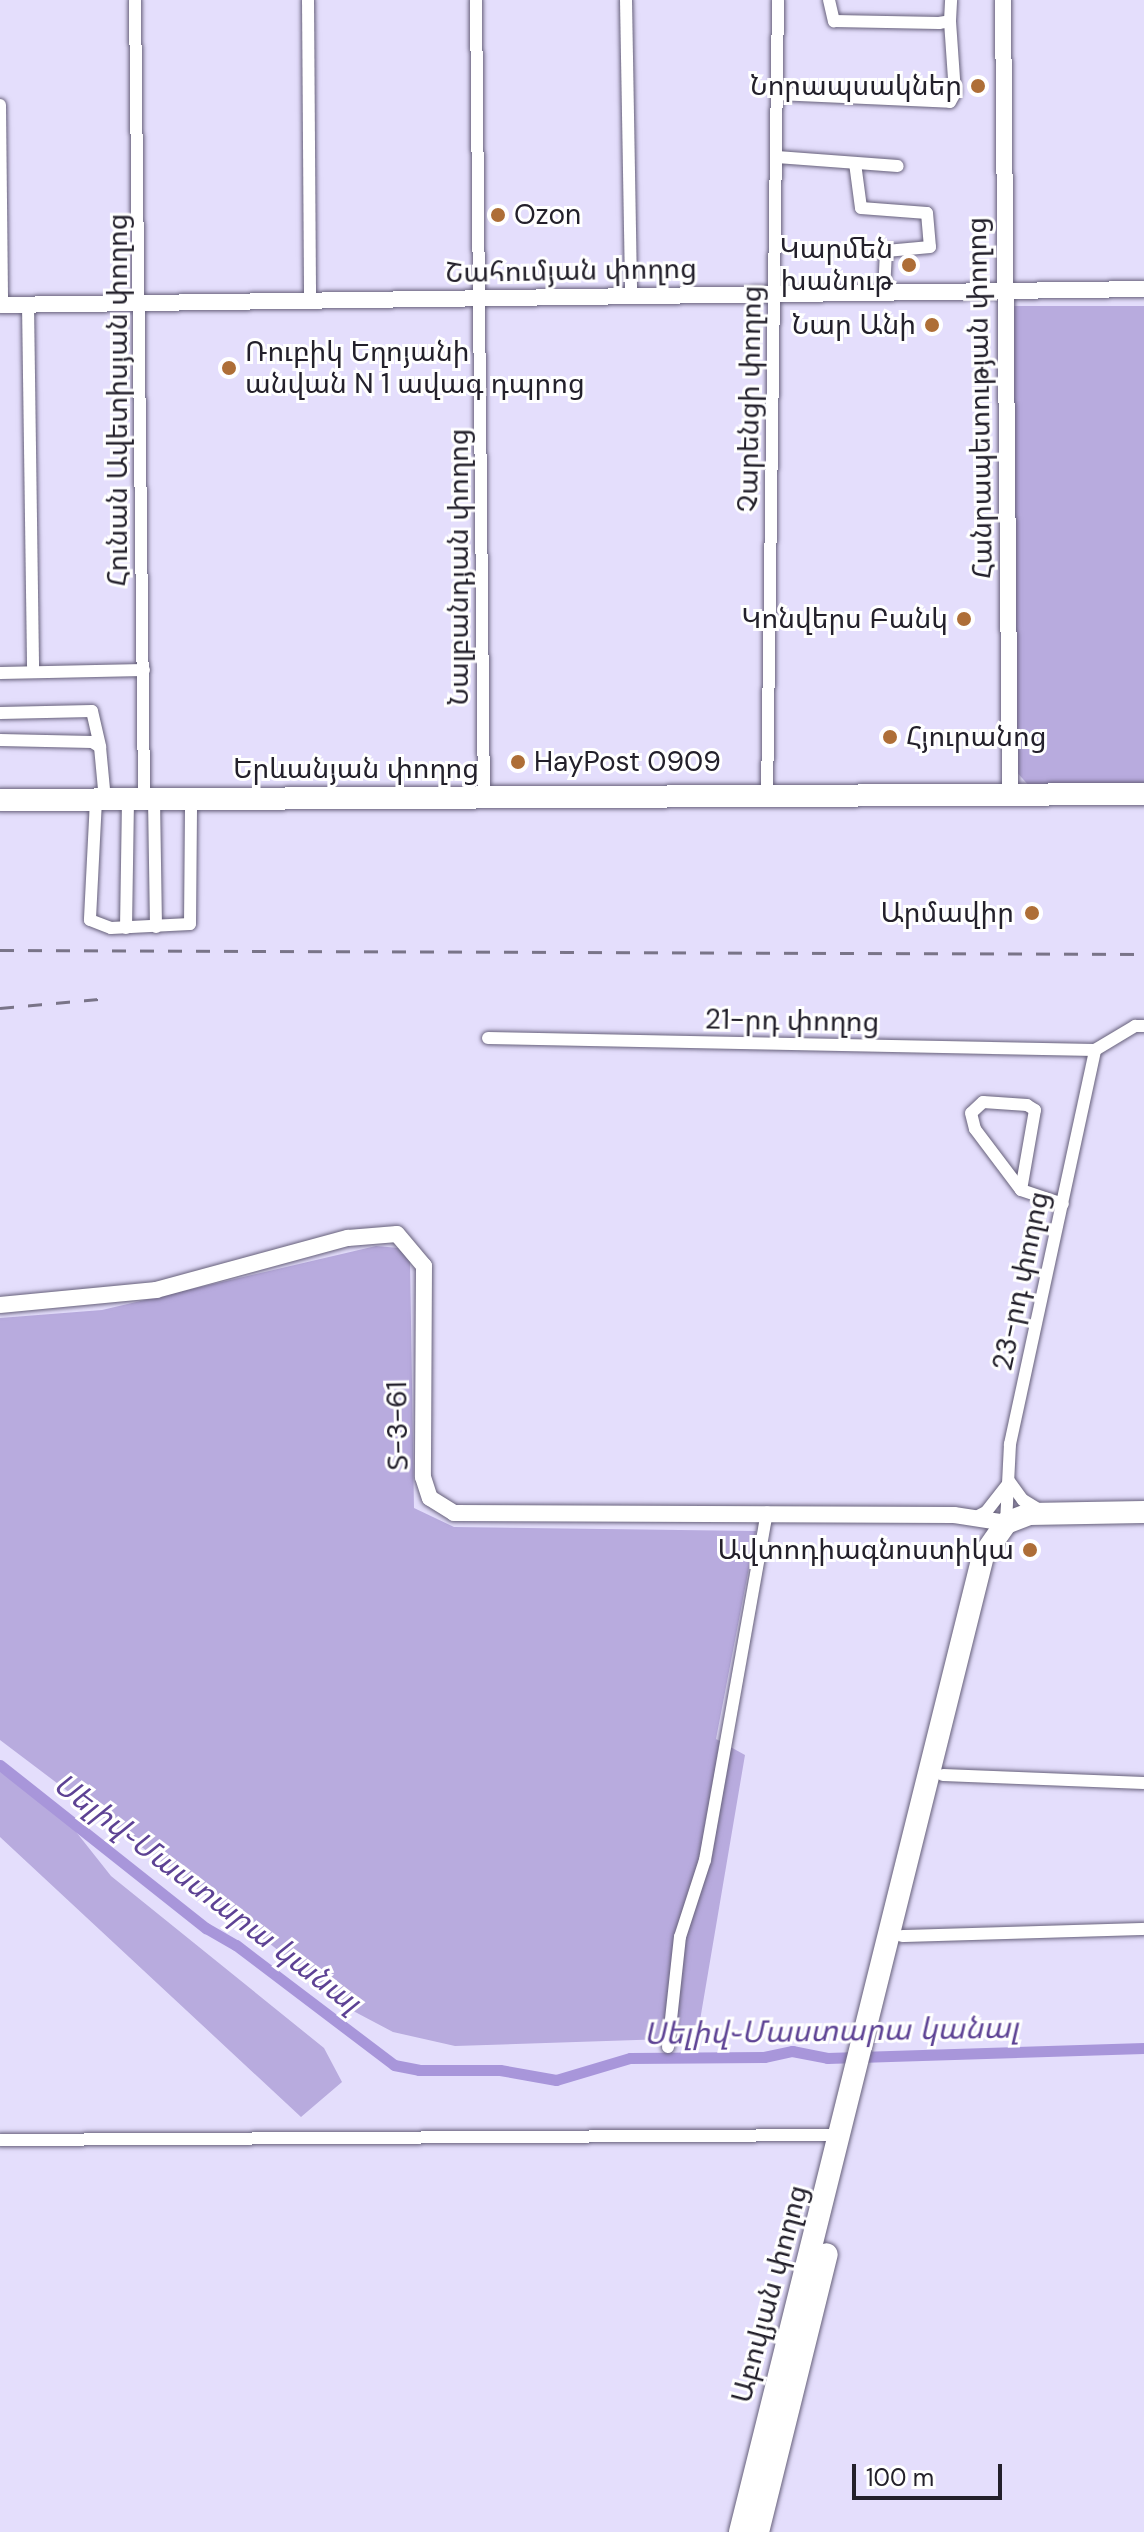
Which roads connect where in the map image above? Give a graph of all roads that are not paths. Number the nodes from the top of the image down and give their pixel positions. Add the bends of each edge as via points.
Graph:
1 (135, 0) edge
2 (308, 0) edge
3 (476, 0) edge
4 (626, 0) edge
5 (778, 0) edge
6 (829, 0) edge
7 (951, 0) edge
8 (1003, 0) edge
9 (950, 21) junction
10 (777, 94) junction
11 (0, 105) edge
12 (777, 157) junction
13 (855, 163) junction
14 (898, 166) dead end
15 (1144, 289) edge
16 (775, 291) junction
17 (884, 292) junction
18 (1005, 292) junction
19 (631, 297) junction
20 (480, 299) junction
21 (310, 301) junction
22 (143, 303) junction
23 (28, 304) junction
24 (1, 305) edge
25 (144, 670) junction
26 (33, 672) junction
27 (0, 673) edge
28 (0, 713) edge
29 (0, 740) edge
30 (100, 747) junction
31 (1144, 794) edge
32 (1010, 795) junction
33 (484, 798) junction
34 (767, 798) junction
35 (125, 799) junction
36 (191, 799) junction
37 (0, 800) edge
38 (156, 927) junction
39 (126, 928) junction
40 (1144, 1026) edge
41 (488, 1038) dead end
42 (1095, 1050) junction
43 (1021, 1190) junction
44 (1063, 1204) junction
45 (0, 1305) edge
46 (1009, 1481) junction
47 (767, 1512) junction
48 (1144, 1512) edge
49 (1044, 1513) junction
50 (974, 1518) junction
51 (1144, 1525) edge
52 (1010, 1529) junction
53 (983, 1555) junction
54 (943, 1775) junction
55 (1144, 1783) edge
56 (1144, 1929) edge
57 (902, 1936) junction
58 (874, 2032) junction
59 (668, 2047) dead end
60 (864, 2071) junction
61 (842, 2135) junction
62 (0, 2140) edge
63 (838, 2176) junction
64 (740, 2532) edge
65 (758, 2532) edge

1 - 22 street, Հունան Ավետիսյան փողոց
2 - 21 street
3 - 20 street, Նալբանդյան փողոց
4 - 19 street
5 - 10 street, Չարենցի փողոց
6 - 9 street via 834,21
7 - 9 street
8 - 18 street, Հանրապետության փողոց
9 - 10 street via 955,93 950,102
10 - 12 street, Չարենցի փողոց
11 - 24 street
12 - 13 street
12 - 16 street, Չարենցի փողոց
13 - 14 street
13 - 17 street via 861,208 927,213 930,247 886,251
15 - 18 street, Շահումյան փողոց
16 - 17 street, Շահումյան փողոց
16 - 19 street, Շահումյան փողոց
16 - 34 street, Չարենցի փողոց
17 - 18 street, Շահումյան փողոց
18 - 32 street, Հանրապետության փողոց
19 - 20 street, Շահումյան փողոց
20 - 21 street, Շահումյան փողոց
20 - 33 street, Նալբանդյան փողոց
21 - 22 street, Շահումյան փողոց
22 - 23 street, Շահումյան փողոց
22 - 25 street, Հունան Ավետիսյան փողոց
23 - 24 street, Շահումյան փողոց
23 - 26 street
25 - 26 street
25 - 35 street, Հունան Ավետիսյան փողոց
26 - 27 street
28 - 30 street via 92,711
29 - 30 street via 92,742
30 - 35 street
31 - 32 highway, Երևանյան փողոց
32 - 34 highway, Երևանյան փողոց
33 - 34 highway, Երևանյան փողոց
33 - 36 highway, Երևանյան փողոց
35 - 36 highway, Երևանյան փողոց
35 - 37 highway, Երևանյան փողոց
35 - 38 street
35 - 39 street
35 - 39 street via 90,920 95,926
36 - 38 street via 190,924
38 - 39 street
40 - 42 street
41 - 42 street, 21-րդ փողոց
42 - 44 street, 23-րդ փողոց
43 - 43 street via 975,1129 971,1113 983,1102 1035,1110
43 - 44 street
44 - 46 street, 23-րդ փողոց via 1010,1444
45 - 47 street, Տ-3-61 / Տ-3-61 via 156,1290 348,1238 397,1234 424,1266 423,1477 430,1498 454,1513
46 - 49 street via 1023,1500
46 - 50 street via 986,1512
46 - 52 street, 23-րդ փողոց
47 - 50 street, Տ-3-61 / Տ-3-61
47 - 59 street via 705,1860 680,1937
48 - 49 highway
49 - 52 highway
50 - 52 street, Տ-3-61 / Տ-3-61
50 - 53 street via 984,1529
51 - 52 highway
52 - 53 highway
52 - 54 highway via 987,1582
53 - 58 highway
54 - 55 street
54 - 57 highway
56 - 57 street
57 - 58 highway
58 - 60 highway
60 - 61 highway, Աբովյան փողոց
60 - 63 highway, Աբովյան փողոց
61 - 62 street
61 - 63 highway, Աբովյան փողոց
63 - 64 highway, Աբովյան փողոց
63 - 65 highway, Աբովյան փողոց

